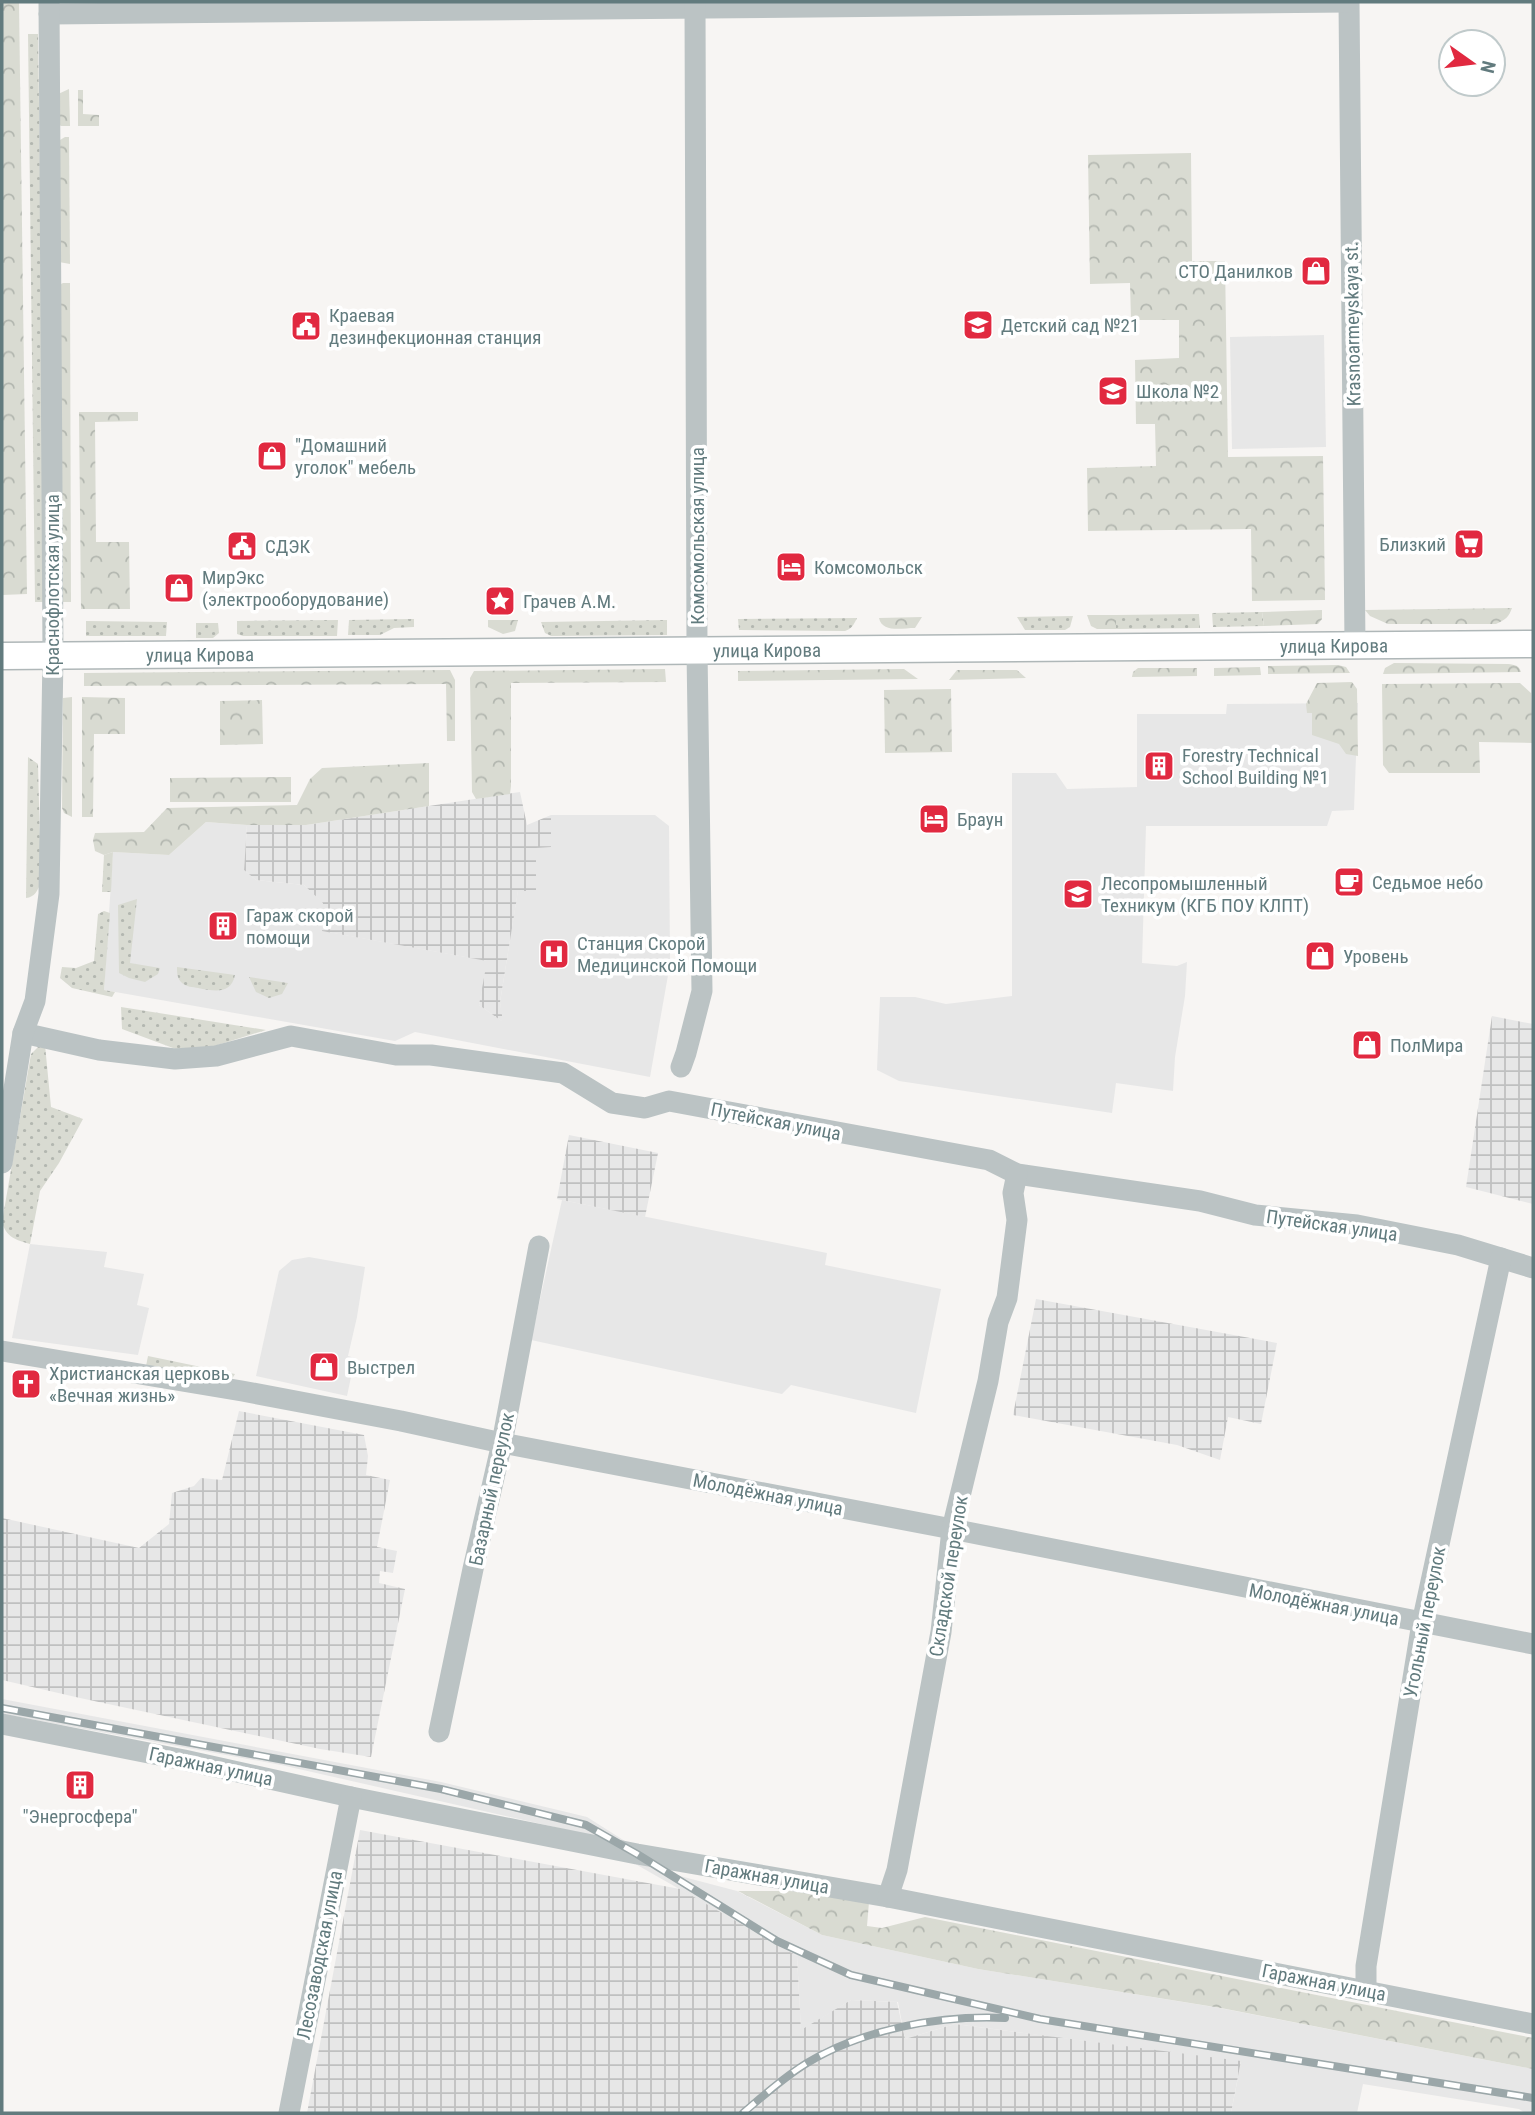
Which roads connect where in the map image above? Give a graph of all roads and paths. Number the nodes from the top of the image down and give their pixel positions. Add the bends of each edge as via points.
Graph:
1 (1348, 2) edge
2 (695, 5) edge
3 (49, 8) edge
4 (1533, 644) edge
5 (1355, 645) junction
6 (697, 651) junction
7 (2, 656) edge
8 (53, 656) junction
9 (23, 1032) junction
10 (681, 1067) dead end
11 (2, 1163) edge
12 (1017, 1174) junction
13 (539, 1246) dead end
14 (1501, 1258) junction
15 (1533, 1268) edge
16 (2, 1350) edge
17 (502, 1443) junction
18 (952, 1529) junction
19 (1422, 1623) junction
20 (1533, 1644) edge
21 (2, 1724) edge
22 (439, 1732) dead end
23 (351, 1797) junction
24 (888, 1897) junction
25 (1366, 1990) junction
26 (1533, 2024) edge
27 (289, 2113) edge

1 - 2 street
1 - 5 street, Krasnoarmeyskaya st.
2 - 3 street
2 - 6 street, Комсомольская улица
3 - 8 street, Краснофлотская улица
4 - 5 main road, улица Кирова
5 - 6 main road, улица Кирова
6 - 8 main road, улица Кирова
6 - 10 street, Комсомольская улица via 702,991
7 - 8 main road, улица Кирова
8 - 9 street, Краснофлотская улица via 49,894 35,1000
9 - 11 street, Краснофлотская улица
9 - 12 street, Путейская улица via 99,1050 175,1059 216,1056 291,1036 396,1055 431,1055 563,1073 612,1102 645,1108 669,1101 989,1160
12 - 14 street, Путейская улица via 1200,1201 1255,1214 1357,1225
12 - 18 street, Складской переулок via 1013,1193 1017,1220 1007,1298
13 - 17 street, Базарный переулок
14 - 15 street, Путейская улица
14 - 19 street, Угольный переулок
16 - 17 street, Молодёжная улица via 269,1396
17 - 18 street, Молодёжная улица
17 - 22 street, Базарный переулок
18 - 19 street, Молодёжная улица
18 - 24 street, Складской переулок via 941,1632 897,1870
19 - 20 street, Молодёжная улица
19 - 25 street, Угольный переулок
21 - 23 street, Гаражная улица
23 - 24 street, Гаражная улица via 637,1854
23 - 27 street, Лесозаводская улица
24 - 25 street, Гаражная улица
25 - 26 street, Гаражная улица

